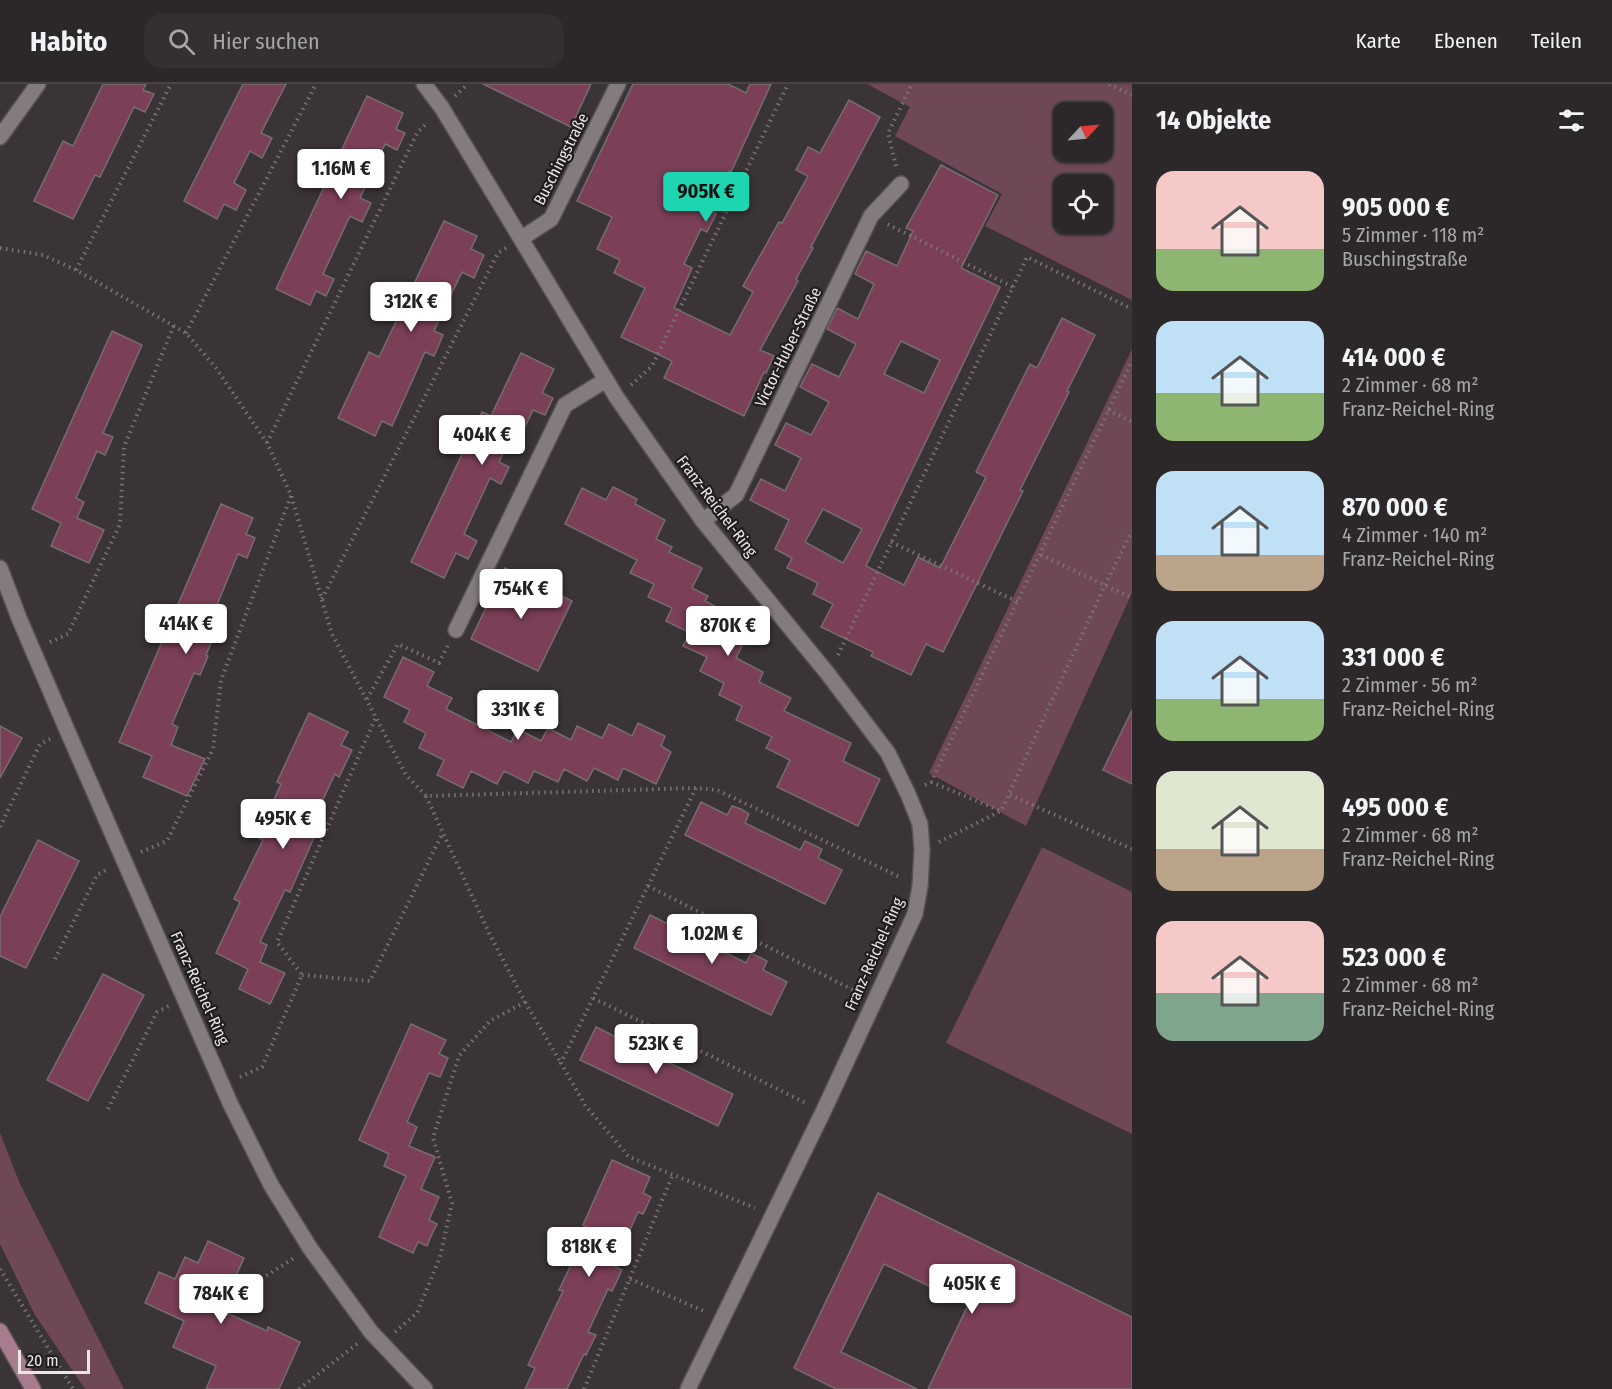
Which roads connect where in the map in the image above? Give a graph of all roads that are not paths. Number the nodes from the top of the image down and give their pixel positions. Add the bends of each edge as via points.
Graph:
1 (38, 84) edge
2 (424, 84) edge
3 (618, 84) edge
4 (0, 137) edge
5 (901, 184) road end
6 (522, 238) junction
7 (606, 380) junction
8 (703, 520) junction
9 (0, 568) edge
10 (456, 630) road end
11 (0, 1331) edge
12 (33, 1389) edge
13 (425, 1389) edge
14 (688, 1389) edge

1 - 4 street
2 - 6 street, Franz-Reichel-Ring
3 - 6 street, Buschingstraße via 551,219
5 - 8 street, Victor-Huber-Straße via 871,216 736,495
6 - 7 street, Franz-Reichel-Ring
7 - 8 street, Franz-Reichel-Ring
7 - 10 street via 565,405
8 - 14 street, Franz-Reichel-Ring via 888,753 920,824 922,850 915,914
9 - 13 street, Franz-Reichel-Ring via 222,1084 271,1185 310,1248 376,1338
11 - 12 main road

